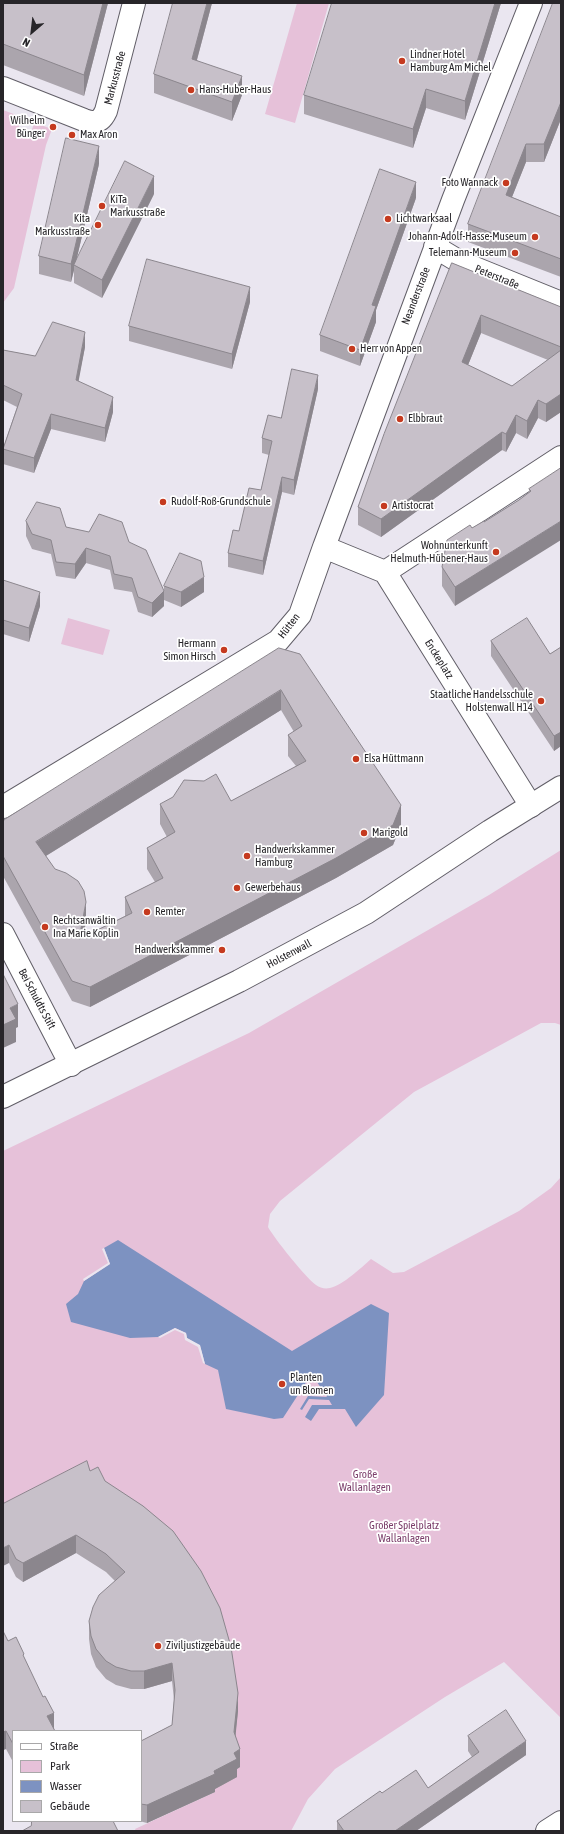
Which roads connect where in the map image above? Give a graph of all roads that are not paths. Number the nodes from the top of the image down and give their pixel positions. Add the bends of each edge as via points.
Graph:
1 (134, 3) edge
2 (532, 3) edge
3 (3, 88) edge
4 (435, 247) junction
5 (561, 303) edge
6 (561, 456) edge
7 (324, 547) junction
8 (385, 572) junction
9 (561, 787) edge
10 (531, 806) junction
11 (3, 807) edge
12 (3, 934) edge
13 (71, 1065) junction
14 (3, 1097) edge
15 (561, 1822) edge
16 (547, 1831) edge

1 - 3 street, Markusstraße via 106,111 98,122 92,123
2 - 4 street, Neanderstraße
4 - 5 street, Peterstraße via 460,262
4 - 7 street, Neanderstraße
6 - 8 street
7 - 8 street
7 - 11 street, Hütten via 300,615 278,641
8 - 10 street, Enckeplatz
9 - 10 street, Holstenwall
10 - 13 street, Holstenwall via 366,913
12 - 13 street, Bei Schuldts Stift
13 - 14 street, Holstenwall
15 - 16 street

